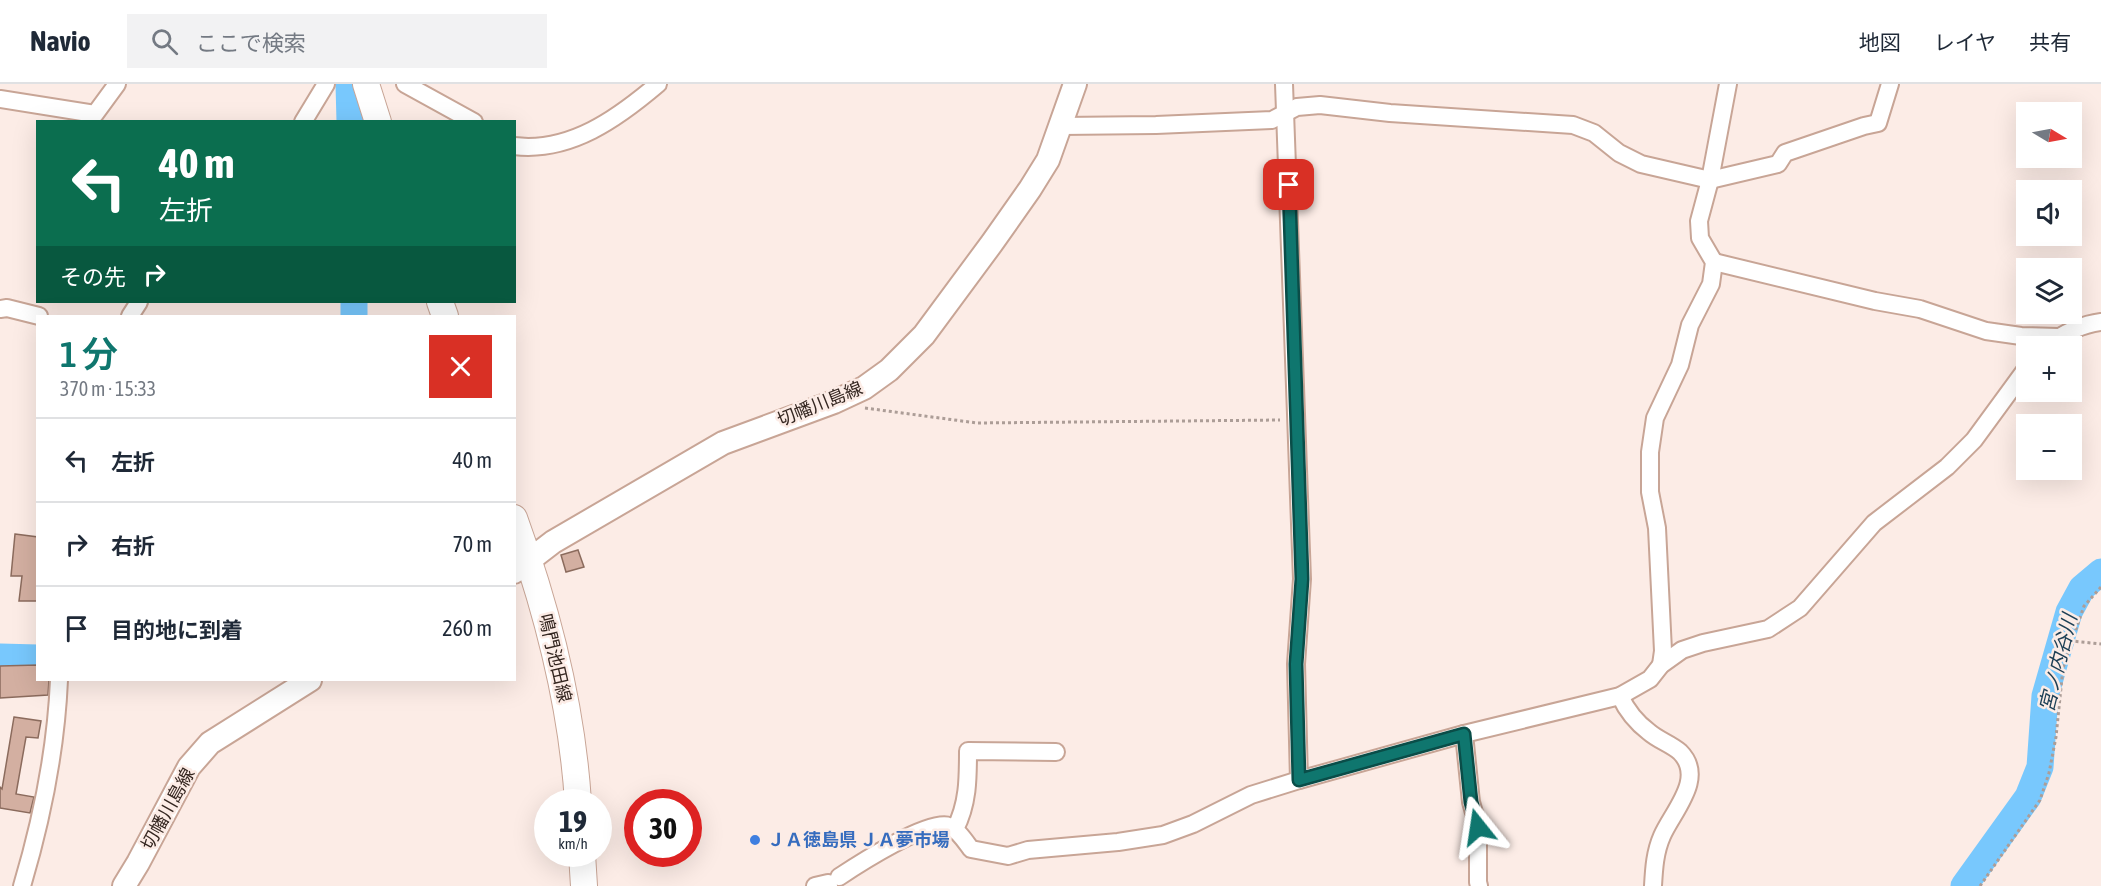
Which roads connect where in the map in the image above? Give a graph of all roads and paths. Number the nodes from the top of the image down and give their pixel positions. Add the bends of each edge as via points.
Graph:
1 (117, 84) edge
2 (326, 84) edge
3 (367, 84) edge
4 (405, 84) edge
5 (658, 84) edge
6 (1075, 84) edge
7 (1284, 84) edge
8 (1728, 84) edge
9 (1890, 84) edge
10 (0, 99) edge
11 (1286, 114) junction
12 (304, 120) edge
13 (377, 120) edge
14 (470, 120) edge
15 (1061, 126) junction
16 (516, 146) edge
17 (1710, 180) junction
18 (1714, 262) junction
19 (0, 309) edge
20 (36, 315) edge
21 (2101, 322) edge
22 (2021, 336) edge
23 (2066, 336) edge
24 (2016, 383) edge
25 (834, 402) junction
26 (1297, 420) junction
27 (516, 530) edge
28 (522, 566) edge
29 (2101, 587) edge
30 (2072, 641) junction
31 (2101, 644) edge
32 (1661, 665) junction
33 (59, 681) edge
34 (308, 681) edge
35 (1620, 696) junction
36 (1464, 734) junction
37 (1056, 752) dead end
38 (1299, 780) junction
39 (576, 789) edge
40 (955, 829) junction
41 (583, 867) edge
42 (834, 881) edge
43 (22, 886) edge
44 (124, 886) edge
45 (584, 886) edge
46 (815, 886) edge
47 (1479, 886) edge
48 (1653, 886) edge
49 (1980, 886) edge

1 - 10 street via 95,114
2 - 12 street
3 - 13 main road
4 - 14 street
5 - 16 street via 604,125 578,138 529,148
6 - 15 main road, 切幡川島線
7 - 11 street
8 - 17 street
9 - 17 street via 1878,123 1785,153 1778,164
11 - 15 street via 1261,121
11 - 17 street via 1297,107 1320,105 1573,125 1594,133 1641,164
11 - 26 street
15 - 25 main road, 切幡川島線 via 1048,160 1030,189 924,335 889,370
17 - 18 street via 1699,221 1700,238
18 - 22 street via 1920,309 1986,331
18 - 32 street via 1711,284 1690,325 1680,365 1655,418 1650,452 1650,492 1658,539
19 - 20 street
21 - 23 street
24 - 32 street via 1974,440 1947,467 1874,523 1800,609 1768,629 1703,642 1682,650
25 - 26 path via 977,423
25 - 28 main road, 切幡川島線 via 723,442 553,542
26 - 38 street via 1302,579 1296,664
27 - 28 main road, 鳴門池田線
28 - 39 main road, 鳴門池田線 via 541,596 567,714
29 - 30 path via 2084,606
30 - 31 path
30 - 49 path via 2063,668 2049,773 2040,800
32 - 35 street via 1650,679
33 - 43 street via 48,779
34 - 44 main road, 切幡川島線 via 210,743 189,766
35 - 36 street
35 - 48 street via 1648,732 1680,752 1689,765 1689,781 1681,805 1655,856
36 - 38 street
36 - 47 street via 1471,802 1478,827
37 - 40 street via 968,752 968,791
38 - 40 street via 1251,795 1163,835 1119,842 1028,850 1008,856 971,849
40 - 42 street via 946,824 934,825 877,852
41 - 45 main road
42 - 46 street

